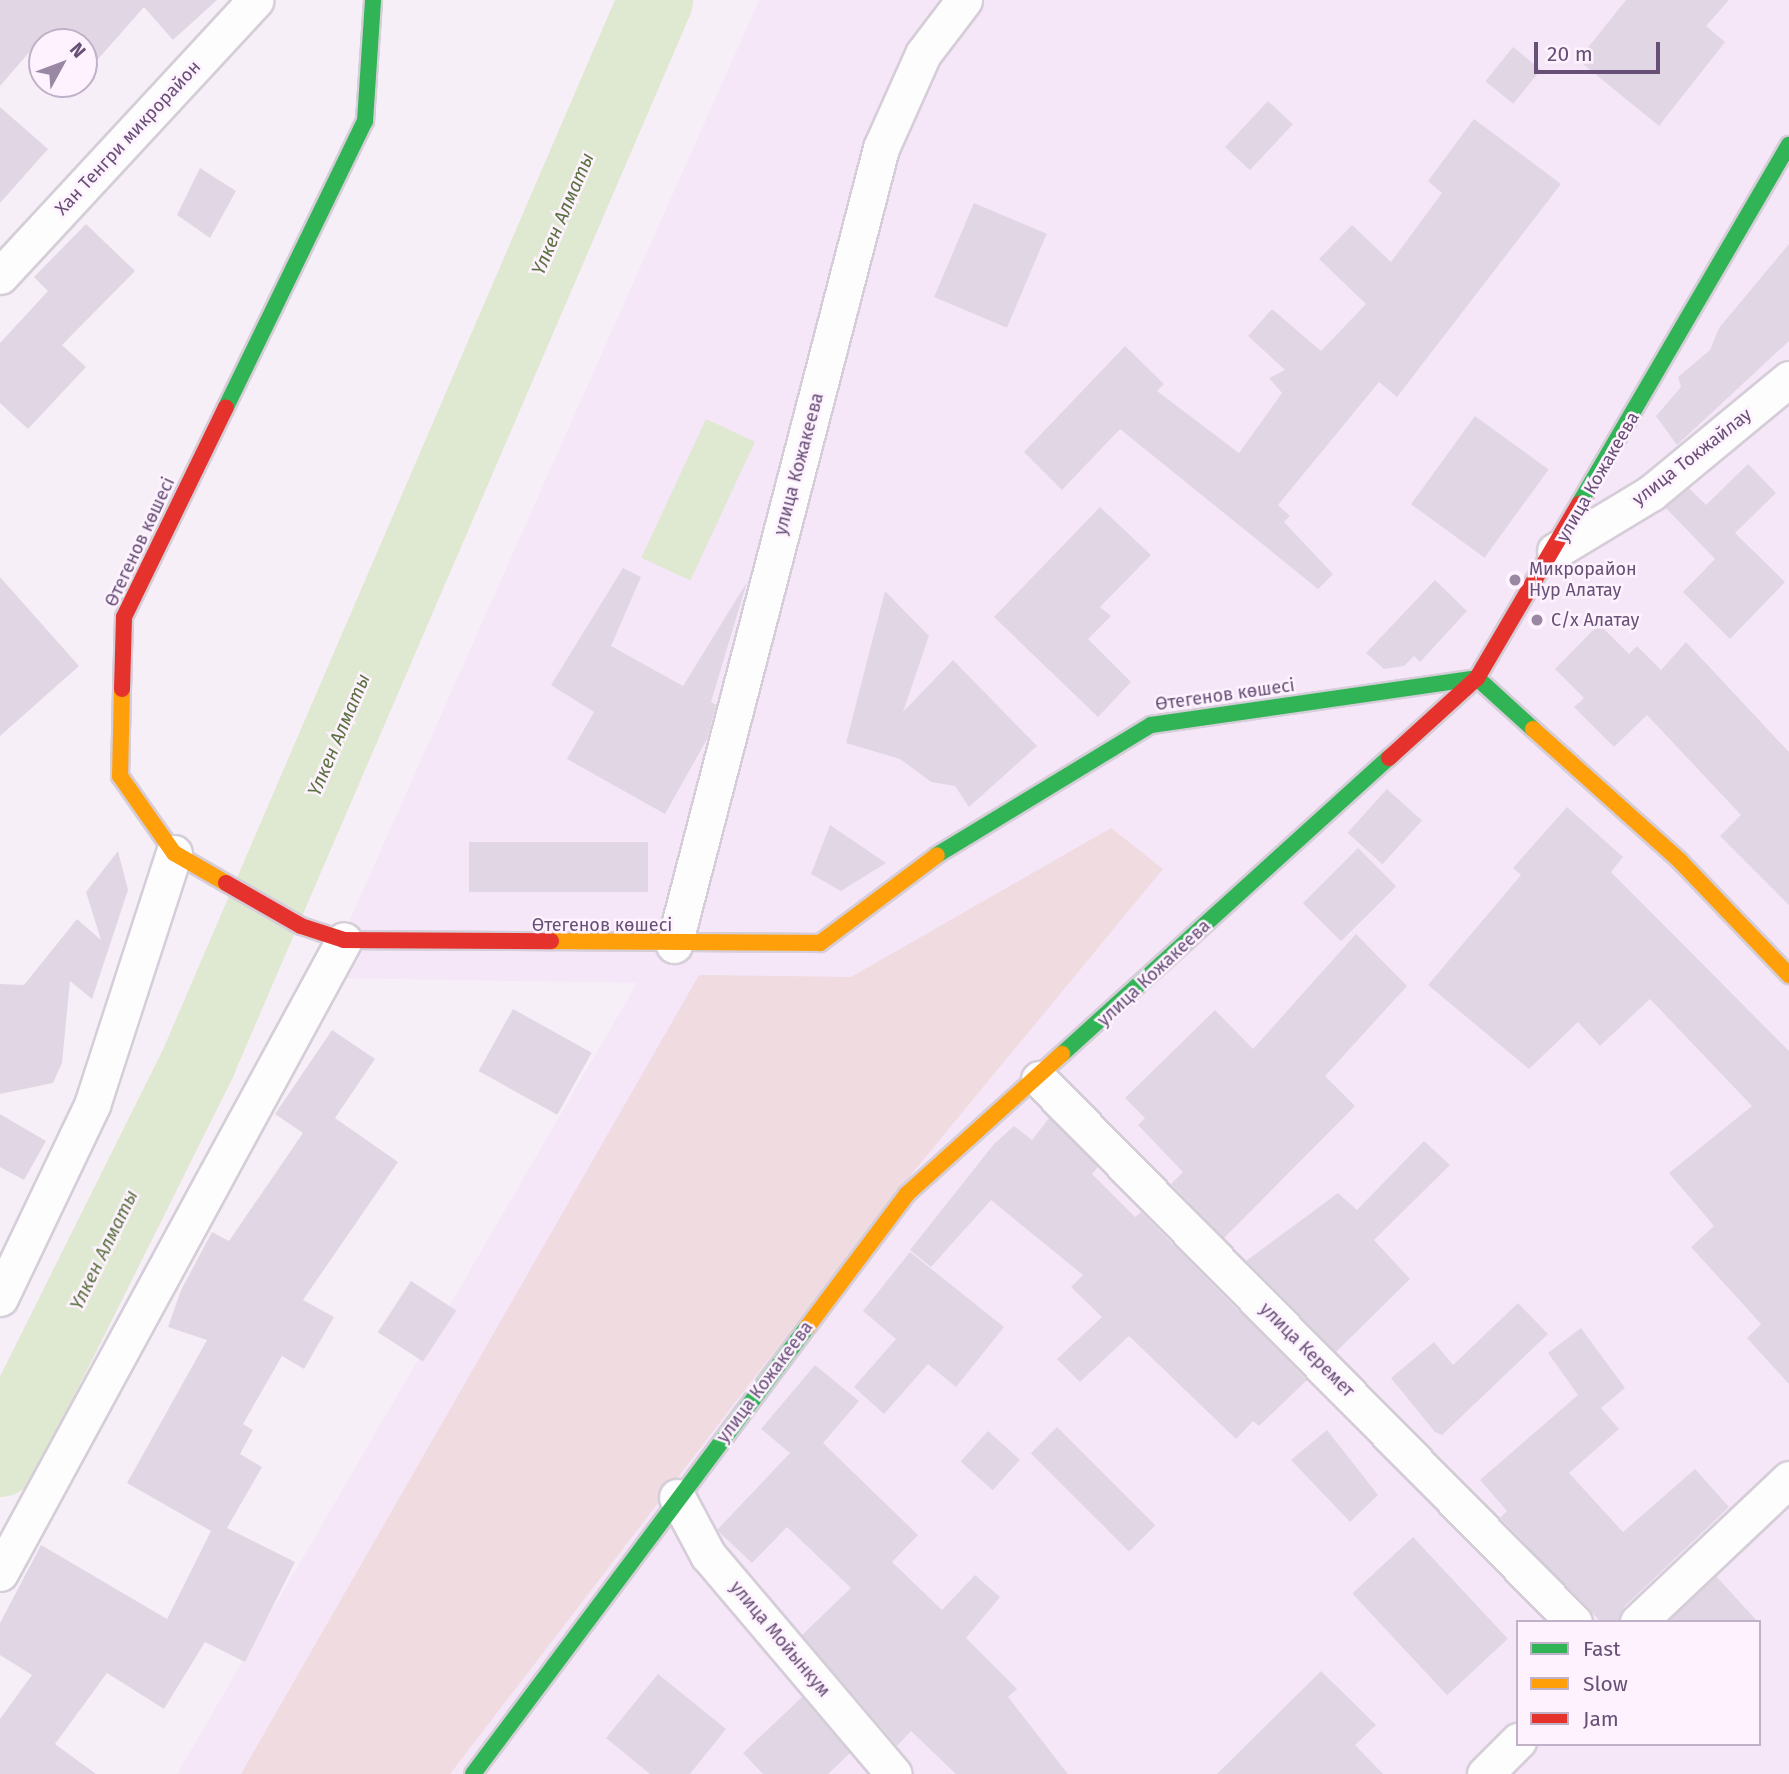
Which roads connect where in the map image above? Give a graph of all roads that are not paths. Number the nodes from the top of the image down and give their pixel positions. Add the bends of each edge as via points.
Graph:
1 (256, 0) edge
2 (373, 0) edge
3 (964, 0) edge
4 (1789, 145) edge
5 (0, 276) edge
6 (1789, 379) edge
7 (1555, 551) junction
8 (1477, 678) junction
9 (174, 853) junction
10 (344, 940) junction
11 (674, 945) junction
12 (1789, 975) edge
13 (1040, 1079) junction
14 (0, 1298) edge
15 (1789, 1479) edge
16 (677, 1497) junction
17 (0, 1573) edge
18 (1572, 1620) edge
19 (1640, 1620) edge
20 (1516, 1743) edge
21 (473, 1774) edge
22 (894, 1774) edge
23 (1485, 1774) edge

1 - 5 street, Хан Тенгри микрорайон
2 - 9 street, Өтегенов көшесі via 365,121 124,617 120,775
3 - 11 street, улица Кожакеева via 923,54 881,148
4 - 7 street, улица Кожакеева
6 - 7 street, улица Токжайлау via 1651,493
7 - 8 street, улица Кожакеева
8 - 11 street, Өтегенов көшесі via 1151,725 967,833 820,943
8 - 12 street via 1680,861
8 - 13 street, улица Кожакеева
9 - 10 street, Өтегенов көшесі via 301,926
9 - 14 street via 92,1105
10 - 11 street, Өтегенов көшесі
10 - 17 street
13 - 16 street, улица Кожакеева via 908,1194
13 - 18 street, улица Керемет
15 - 19 street
16 - 21 street, улица Кожакеева
16 - 22 street, улица Мойынкум via 708,1555
20 - 23 street

